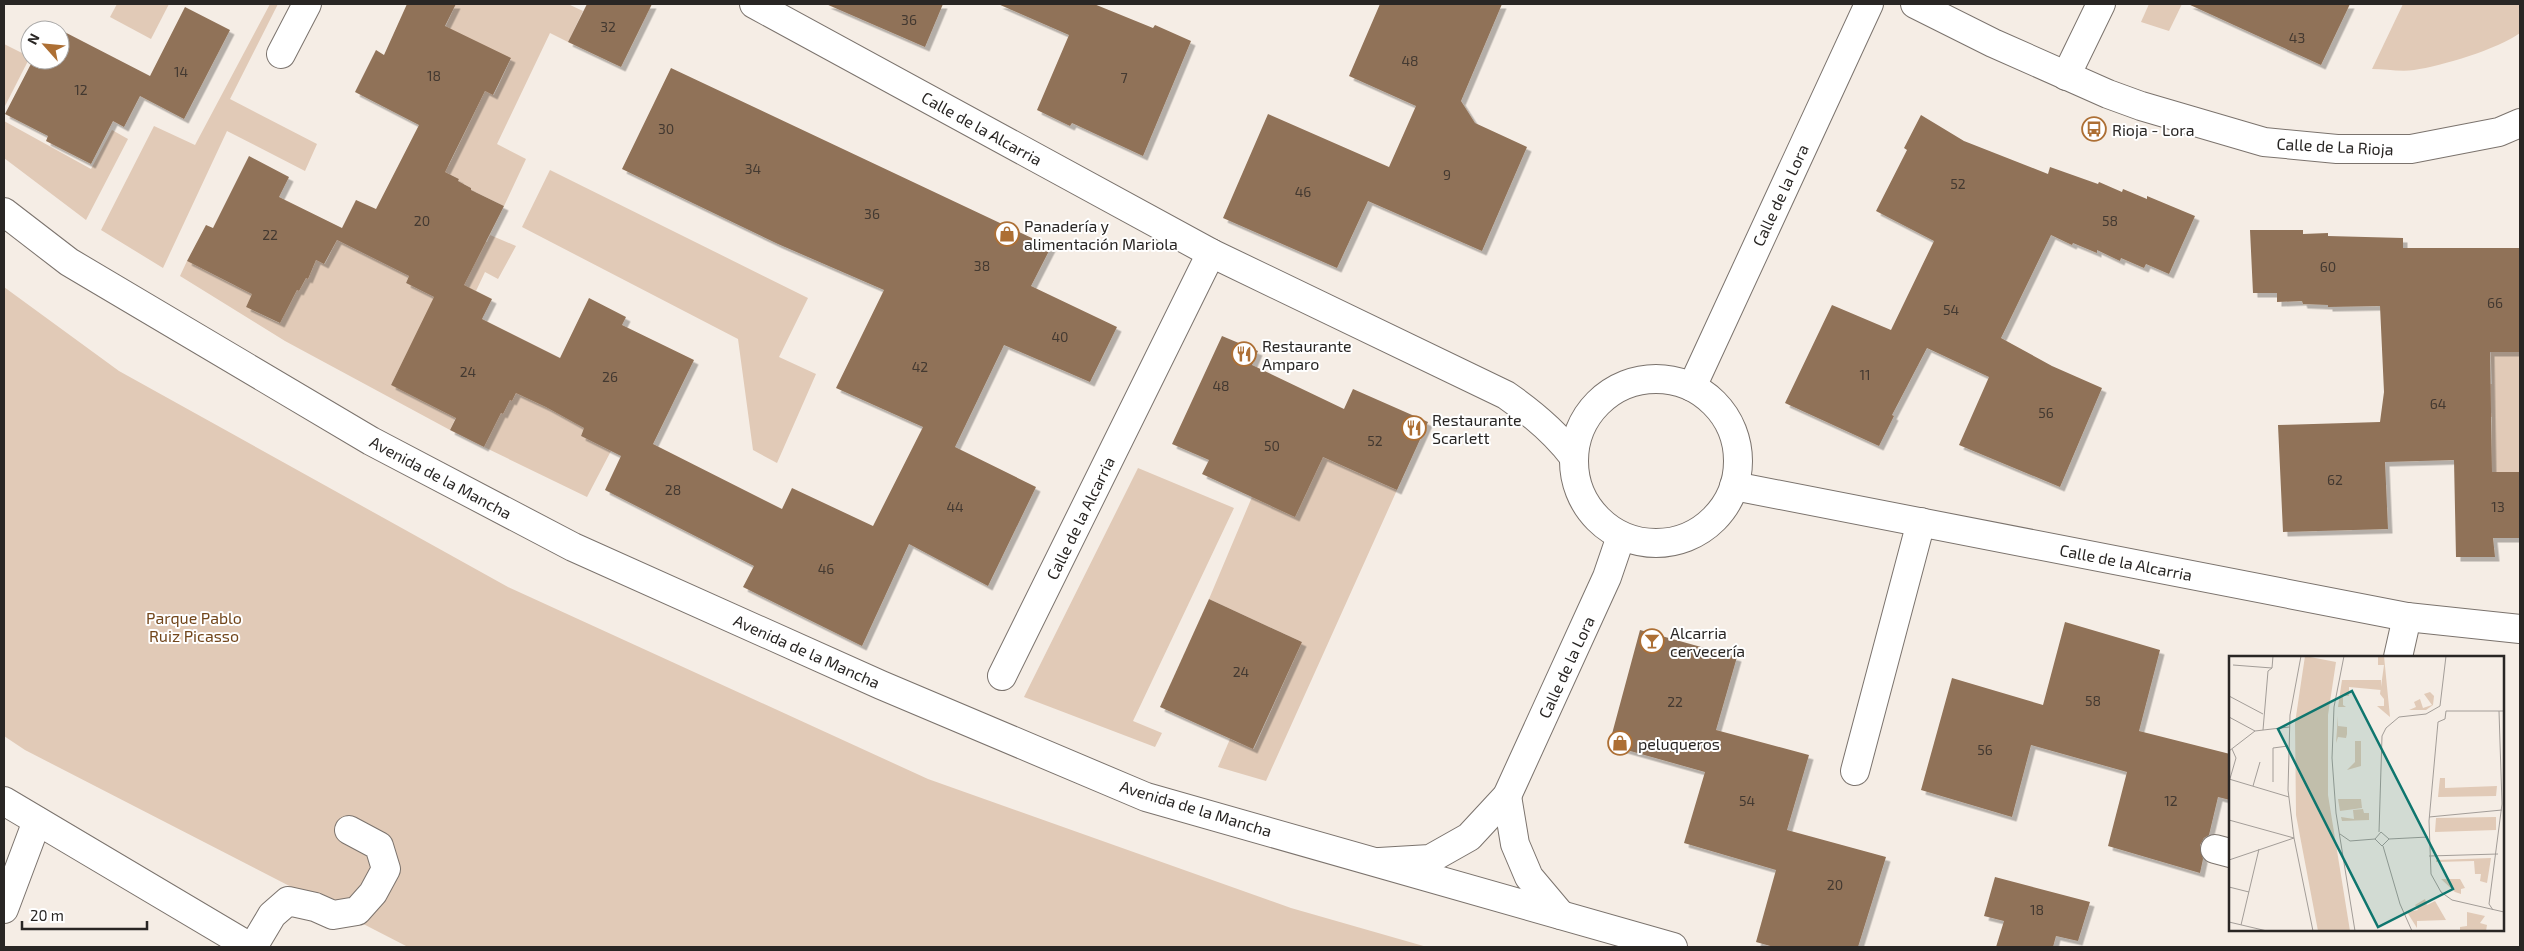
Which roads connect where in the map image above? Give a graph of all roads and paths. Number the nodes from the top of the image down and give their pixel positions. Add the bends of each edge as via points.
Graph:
1 (307, 4) edge
2 (754, 4) edge
3 (1869, 4) edge
4 (1915, 4) edge
5 (2101, 4) edge
6 (281, 54) dead end
7 (2066, 76) junction
8 (2520, 122) edge
9 (4, 212) edge
10 (1211, 253) junction
11 (1692, 387) junction
12 (1573, 456) junction
13 (1734, 486) junction
14 (1921, 522) junction
15 (1621, 536) junction
16 (2407, 617) junction
17 (2520, 629) edge
18 (2398, 656) edge
19 (1002, 676) dead end
20 (1854, 771) dead end
21 (1507, 796) junction
22 (4, 801) edge
23 (38, 821) junction
24 (349, 830) dead end
25 (1375, 862) junction
26 (4, 909) edge
27 (1561, 915) junction
28 (219, 940) edge
29 (251, 947) edge
30 (1673, 947) edge

1 - 6 street
2 - 10 street, Calle de la Alcarria
3 - 11 street, Calle de la Lora
4 - 7 street, Calle de La Rioja
5 - 7 street
7 - 8 street, Calle de La Rioja via 2141,106 2264,142 2337,149 2411,150 2499,132
9 - 25 street, Avenida de la Mancha via 69,262 371,441 573,547 881,685 1146,797
10 - 12 street, Calle de la Alcarria via 1506,396 1533,414
10 - 19 street, Calle de la Alcarria
11 - 12 street via 1657,378 1632,381 1609,392 1590,410 1578,432
11 - 13 street via 1714,402 1729,423 1737,447
12 - 15 street via 1575,480 1585,504 1600,522
13 - 14 street, Calle de la Alcarria
13 - 15 street via 1723,508 1694,533 1658,543
14 - 16 street, Calle de la Alcarria
14 - 20 street
15 - 21 street, Calle de la Lora via 1608,577
16 - 17 street, Calle de la Alcarria
16 - 18 street
21 - 25 street, Calle de la Lora via 1470,837 1430,859
21 - 27 street via 1515,844 1529,877
22 - 23 street
23 - 26 street
23 - 28 street
24 - 29 street via 379,846 386,869 373,893 357,911 333,915 288,901 272,915
25 - 27 street, Avenida de la Mancha
27 - 30 street, Avenida de la Mancha
28 - 29 street

